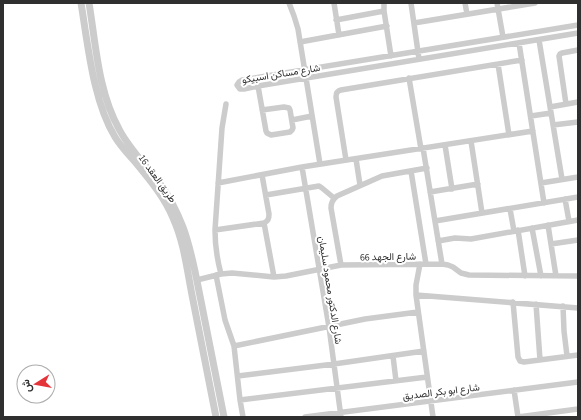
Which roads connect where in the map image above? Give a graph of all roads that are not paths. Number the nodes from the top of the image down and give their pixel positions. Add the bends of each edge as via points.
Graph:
1 (81, 3) edge
2 (89, 3) edge
3 (289, 3) edge
4 (334, 3) edge
5 (384, 3) edge
6 (411, 3) edge
7 (465, 3) edge
8 (535, 3) edge
9 (497, 6) edge
10 (384, 11) junction
11 (467, 14) junction
12 (336, 20) junction
13 (414, 23) junction
14 (578, 25) edge
15 (387, 26) junction
16 (578, 33) edge
17 (339, 35) junction
18 (503, 37) junction
19 (539, 40) junction
20 (300, 42) junction
21 (520, 43) junction
22 (578, 50) edge
23 (418, 52) junction
24 (391, 56) junction
25 (419, 59) junction
26 (522, 60) junction
27 (498, 64) junction
28 (305, 70) junction
29 (306, 78) junction
30 (410, 78) junction
31 (258, 86) junction
32 (578, 102) edge
33 (226, 104) dead end
34 (566, 104) junction
35 (262, 110) junction
36 (550, 110) junction
37 (312, 116) junction
38 (531, 116) junction
39 (292, 120) junction
40 (578, 122) edge
41 (553, 125) junction
42 (533, 132) junction
43 (509, 135) junction
44 (471, 141) junction
45 (445, 145) junction
46 (422, 149) junction
47 (356, 159) junction
48 (346, 160) junction
49 (320, 164) junction
50 (302, 167) junction
51 (426, 168) junction
52 (411, 171) junction
53 (262, 175) junction
54 (578, 177) edge
55 (562, 179) junction
56 (218, 183) junction
57 (541, 183) junction
58 (478, 184) junction
59 (360, 185) junction
60 (305, 188) junction
61 (452, 189) junction
62 (430, 192) junction
63 (266, 194) junction
64 (578, 197) edge
65 (334, 198) junction
66 (565, 199) junction
67 (544, 203) junction
68 (510, 208) junction
69 (482, 213) junction
70 (578, 220) edge
71 (435, 221) junction
72 (568, 221) junction
73 (264, 223) junction
74 (548, 225) junction
75 (532, 228) junction
76 (215, 230) junction
77 (516, 231) junction
78 (578, 240) edge
79 (438, 241) junction
80 (551, 244) junction
81 (423, 264) junction
82 (442, 264) junction
83 (341, 266) junction
84 (319, 270) junction
85 (218, 275) junction
86 (274, 276) junction
87 (525, 276) junction
88 (541, 276) junction
89 (556, 276) junction
90 (578, 276) edge
91 (197, 280) junction
92 (416, 295) junction
93 (513, 302) junction
94 (536, 304) junction
95 (563, 306) junction
96 (578, 308) edge
97 (418, 312) junction
98 (329, 327) junction
99 (234, 346) junction
100 (424, 351) junction
101 (578, 355) edge
102 (393, 356) junction
103 (567, 356) junction
104 (540, 360) junction
105 (334, 364) junction
106 (238, 376) junction
107 (427, 377) junction
108 (396, 381) junction
109 (578, 382) edge
110 (337, 388) junction
111 (514, 390) junction
112 (240, 400) junction
113 (431, 401) junction
114 (578, 409) edge
115 (340, 415) edge
116 (216, 417) edge
117 (224, 417) edge
118 (243, 417) edge
119 (306, 417) edge
120 (433, 417) edge
121 (518, 417) edge

1 - 116 street, طريق العقد 16 via 98,96 107,120 114,136 160,195 176,226
2 - 91 street, طريق العقد 16 via 108,104 126,141 161,185 174,206 183,228
3 - 20 street
4 - 12 street
5 - 10 street
6 - 13 street
7 - 11 street
8 - 9 street
9 - 11 street
9 - 18 street
10 - 12 street
10 - 15 street
11 - 13 street
12 - 17 street
13 - 23 street
14 - 18 street, شارع مساكن اسبيكو
15 - 17 street
15 - 24 street
16 - 19 street, شارع مساكن اسبيكو
17 - 20 street
18 - 23 street, شارع مساكن اسبيكو
19 - 21 street, شارع مساكن اسبيكو
19 - 36 street
20 - 28 street
21 - 25 street, شارع مساكن اسبيكو
21 - 26 street
22 - 34 street via 559,56
23 - 24 street, شارع مساكن اسبيكو
23 - 25 street
24 - 28 street, شارع مساكن اسبيكو
25 - 29 street, شارع مساكن اسبيكو
26 - 27 street
26 - 38 street
27 - 30 street
27 - 43 street
28 - 29 street
28 - 31 street, شارع مساكن اسبيكو via 240,81 237,85 242,90
29 - 31 street, شارع مساكن اسبيكو
29 - 37 street
30 - 46 street
30 - 48 street via 338,91 336,97
31 - 35 street
32 - 34 street
33 - 56 street
34 - 36 street
35 - 39 street via 287,107
35 - 39 street via 266,131 269,134 290,132 293,128
36 - 38 street
36 - 41 street
37 - 39 street
37 - 49 street
38 - 42 street
40 - 41 street
41 - 55 street
42 - 43 street
42 - 57 street
43 - 44 street
44 - 45 street
44 - 58 street
45 - 46 street
45 - 61 street
46 - 47 street
46 - 51 street
47 - 48 street
47 - 59 street
48 - 49 street
49 - 50 street
50 - 53 street
50 - 60 street, شارع الدكتور محمود سليمان
51 - 52 street
51 - 62 street
52 - 59 street via 382,176
52 - 81 street
53 - 56 street
53 - 63 street
54 - 55 street
55 - 57 street
56 - 76 street
57 - 67 street
58 - 61 street
58 - 69 street
59 - 65 street
60 - 63 street
60 - 65 street via 321,186
60 - 84 street, شارع الدكتور محمود سليمان
61 - 62 street
62 - 71 street
63 - 73 street via 269,218
64 - 66 street
65 - 83 street via 331,208
66 - 67 street
66 - 72 street
67 - 68 street
68 - 69 street
68 - 77 street
69 - 71 street
70 - 72 street
71 - 79 street
72 - 74 street
73 - 76 street
73 - 86 street
74 - 75 street
74 - 80 street
75 - 77 street
75 - 88 street
76 - 85 street
77 - 79 street via 472,239
77 - 87 street
78 - 80 street
79 - 82 street
80 - 89 street
81 - 82 street, شارع الجهد 66
81 - 83 street, شارع الجهد 66
81 - 92 street via 416,284
82 - 87 street, شارع الجهد 66 via 469,275
83 - 84 street, شارع الجهد 66
84 - 86 street, شارع الجهد 66
84 - 98 street, شارع الدكتور محمود سليمان
85 - 86 street, شارع الجهد 66 via 238,273
85 - 91 street, شارع الجهد 66
85 - 99 street via 225,320
87 - 88 street, شارع الجهد 66
88 - 89 street, شارع الجهد 66
89 - 90 street, شارع الجهد 66
91 - 117 street, طريق العقد 16
92 - 93 street
92 - 97 street
93 - 94 street
93 - 104 street via 518,359 524,362
94 - 95 street
94 - 104 street
95 - 96 street
95 - 103 street
97 - 98 street
97 - 100 street
98 - 99 street
98 - 105 street, شارع الدكتور محمود سليمان
99 - 106 street
100 - 102 street
100 - 107 street
101 - 103 street
102 - 105 street
102 - 108 street
103 - 104 street
105 - 106 street
105 - 110 street, شارع الدكتور محمود سليمان
106 - 112 street
107 - 108 street
107 - 113 street
108 - 110 street
109 - 111 street, شارع ابو بكر الصديق
110 - 112 street
110 - 115 street, شارع الدكتور محمود سليمان
111 - 113 street, شارع ابو بكر الصديق
111 - 121 street
112 - 118 street
113 - 115 street, شارع ابو بكر الصديق
113 - 120 street
114 - 121 street
115 - 119 street, شارع ابو بكر الصديق

